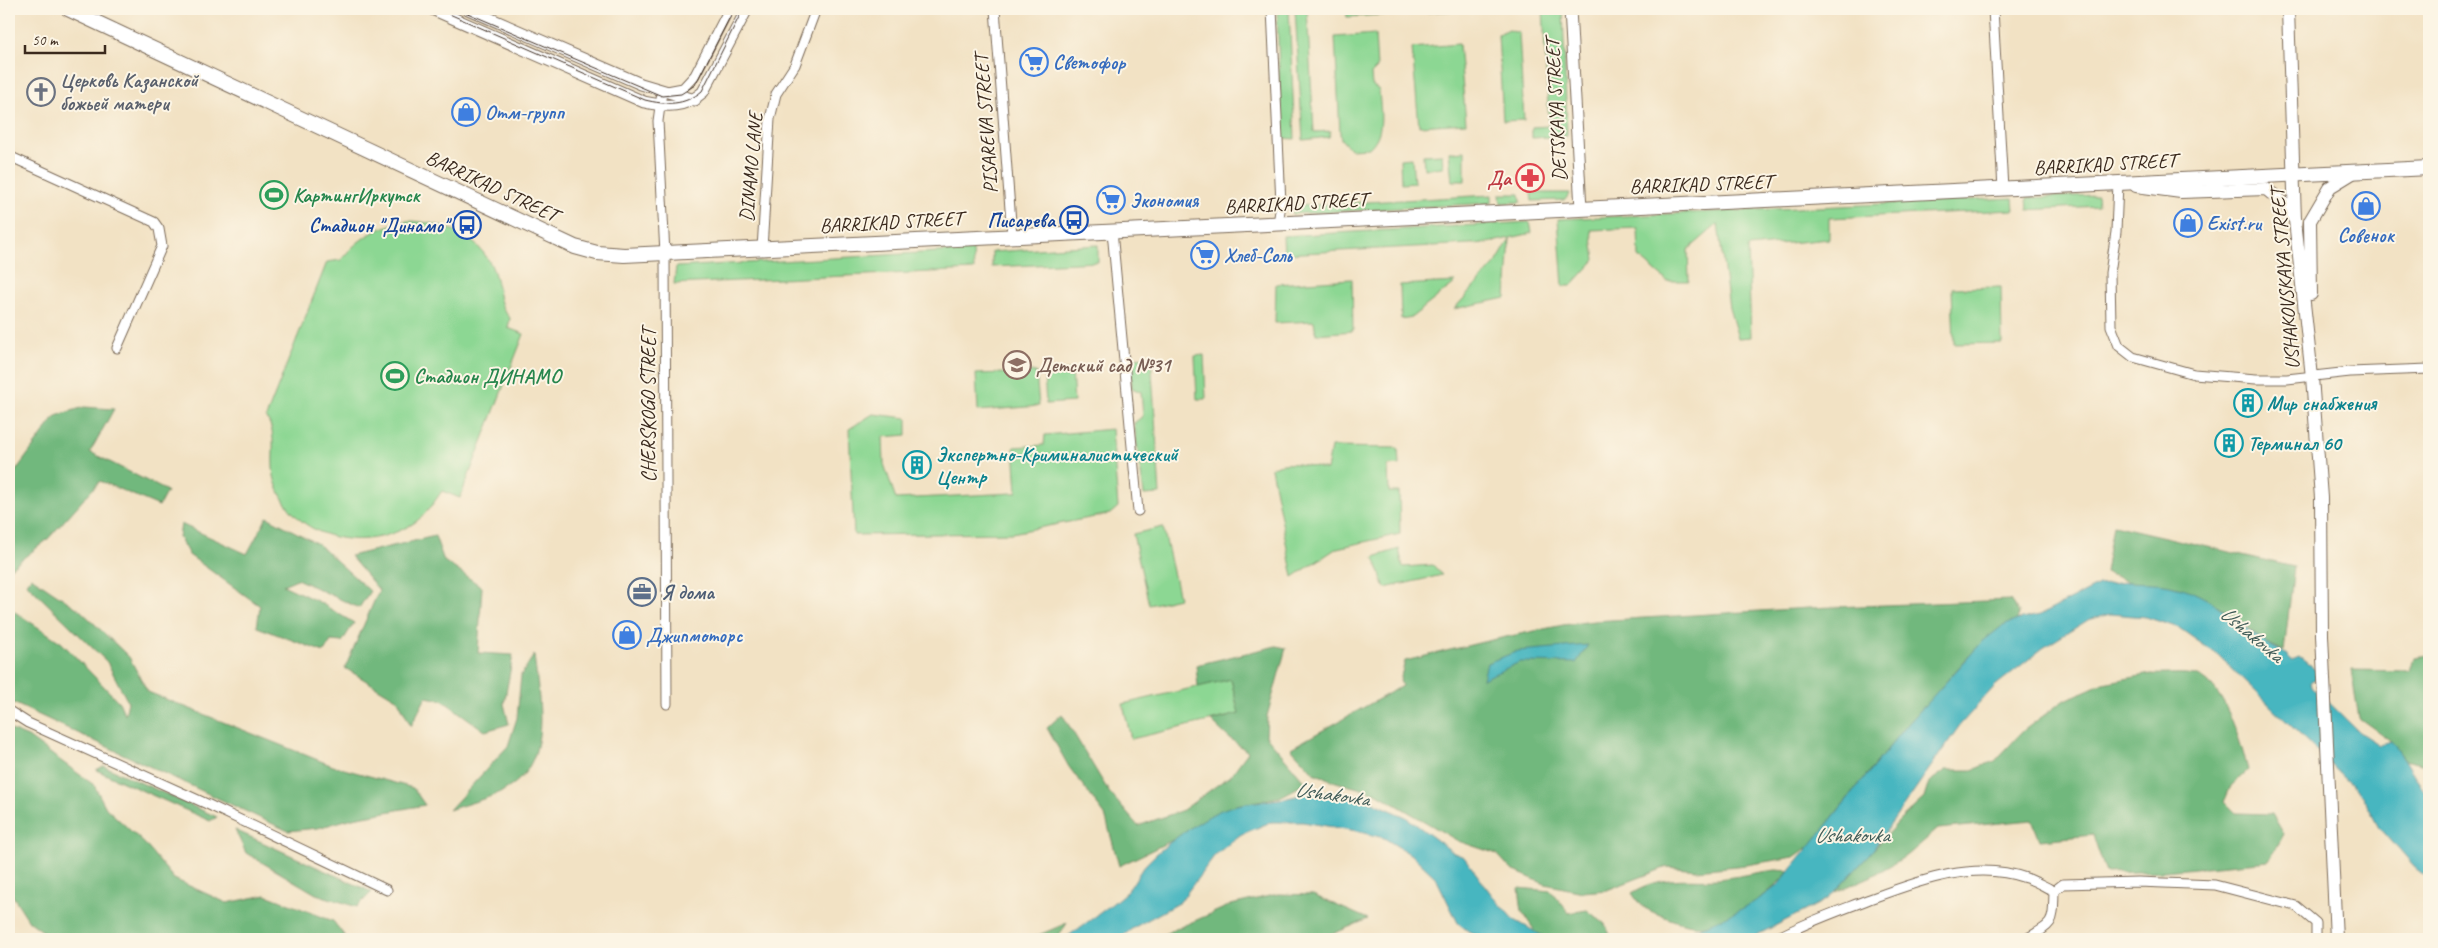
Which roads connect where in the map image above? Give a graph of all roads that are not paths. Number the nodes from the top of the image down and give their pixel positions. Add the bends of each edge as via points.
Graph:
1 (68, 9) edge
2 (432, 9) edge
3 (468, 9) edge
4 (729, 9) edge
5 (747, 9) edge
6 (816, 9) edge
7 (995, 9) edge
8 (1272, 9) edge
9 (1570, 9) edge
10 (1993, 9) edge
11 (2288, 9) edge
12 (92, 14) edge
13 (662, 92) junction
14 (695, 100) junction
15 (660, 106) junction
16 (9, 156) edge
17 (2429, 168) edge
18 (2356, 171) junction
19 (2295, 173) junction
20 (2118, 183) junction
21 (2003, 189) junction
22 (1581, 209) junction
23 (2295, 220) junction
24 (1278, 224) junction
25 (1112, 231) junction
26 (1012, 236) junction
27 (762, 249) junction
28 (666, 254) junction
29 (117, 348) dead end
30 (2429, 369) edge
31 (2312, 377) junction
32 (1138, 511) dead end
33 (667, 704) dead end
34 (9, 711) edge
35 (387, 890) dead end
36 (2054, 891) junction
37 (1775, 939) edge
38 (2026, 939) edge
39 (2316, 939) edge
40 (2336, 939) edge

1 - 12 main road, BARRIKAD STREET
2 - 15 street via 644,102
3 - 13 street
4 - 13 street via 695,75 684,88
5 - 14 street via 709,83
6 - 27 street, DINAMO LANE via 795,65 776,94 770,118
7 - 26 street, PISAREVA STREET
8 - 24 street via 1281,204
9 - 22 street, DETSKAYA STREET
10 - 21 street
11 - 19 main road, USHAKOVSKAYA STREET
12 - 28 main road, BARRIKAD STREET via 574,247 597,254
13 - 14 street
13 - 15 street, CHERSKOGO STREET
14 - 15 street
15 - 28 street, CHERSKOGO STREET via 658,121
16 - 29 street via 154,222 159,229 162,246
17 - 18 main road, BARRIKAD STREET
18 - 19 main road, BARRIKAD STREET
18 - 31 main road via 2330,188 2310,221
19 - 20 main road, BARRIKAD STREET
19 - 23 main road, USHAKOVSKAYA STREET
20 - 21 main road, BARRIKAD STREET
20 - 23 main road via 2181,192 2266,189 2287,206
20 - 31 street via 2110,312 2111,326 2119,346 2133,357 2194,374 2256,379
21 - 22 main road, BARRIKAD STREET
22 - 24 main road, BARRIKAD STREET
23 - 31 main road, USHAKOVSKAYA STREET
24 - 25 main road, BARRIKAD STREET
25 - 26 main road, BARRIKAD STREET
25 - 32 street
26 - 27 main road, BARRIKAD STREET
27 - 28 main road, BARRIKAD STREET
28 - 33 street, CHERSKOGO STREET
30 - 31 street
31 - 40 main road, USHAKOVSKAYA STREET via 2321,498 2322,635
34 - 35 street via 28,723
36 - 37 street via 2026,878 1996,872 1946,873 1838,911
36 - 38 street via 2053,918 2049,926
36 - 39 street via 2062,884 2215,884 2296,906 2316,923

